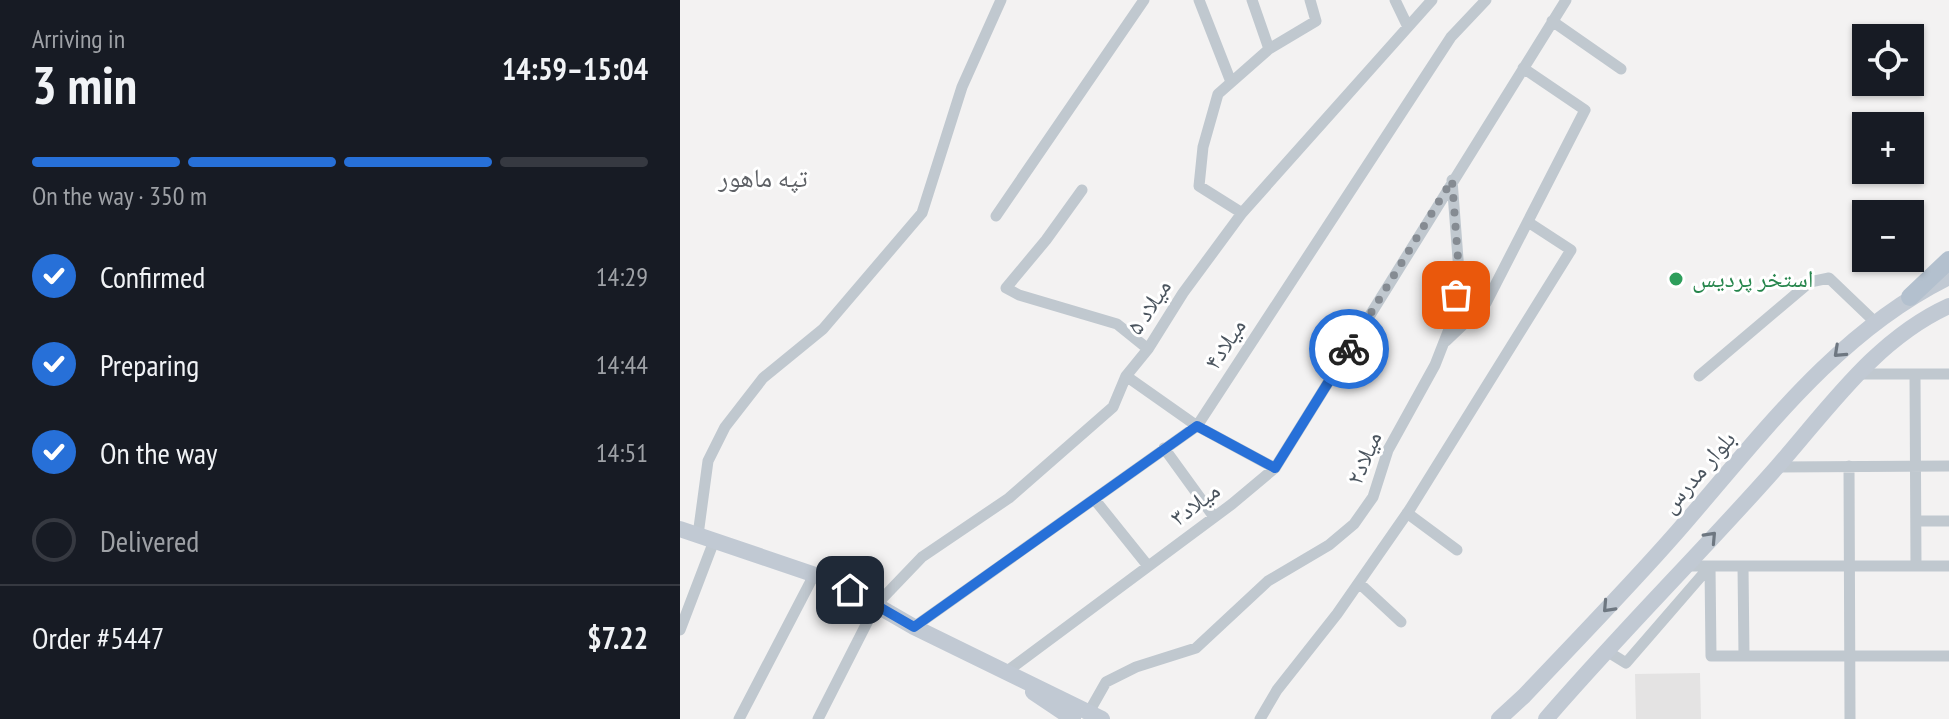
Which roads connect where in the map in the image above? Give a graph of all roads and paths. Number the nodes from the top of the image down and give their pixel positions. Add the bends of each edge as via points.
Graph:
1 (1001, 0) edge
2 (1144, 0) edge
3 (1199, 0) edge
4 (1252, 0) edge
5 (1310, 0) edge
6 (1395, 0) edge
7 (1432, 0) edge
8 (1486, 0) edge
9 (1566, 0) edge
10 (1552, 21) junction
11 (1408, 27) junction
12 (1269, 49) junction
13 (1523, 68) junction
14 (1621, 69) dead end
15 (1231, 82) junction
16 (1452, 180) junction
17 (1082, 190) dead end
18 (1242, 213) junction
19 (996, 216) dead end
20 (1528, 222) junction
21 (1949, 260) edge
22 (1949, 277) edge
23 (1910, 297) junction
24 (1949, 306) edge
25 (1875, 322) junction
26 (1444, 343) junction
27 (1148, 349) junction
28 (1858, 374) junction
29 (1915, 374) junction
30 (1949, 374) edge
31 (1126, 376) junction
32 (1699, 376) dead end
33 (1197, 426) junction
34 (1164, 448) junction
35 (1849, 466) junction
36 (1916, 466) junction
37 (1949, 466) edge
38 (1777, 467) junction
39 (1275, 468) junction
40 (1095, 500) junction
41 (1407, 513) junction
42 (1214, 517) junction
43 (1916, 521) junction
44 (1949, 521) edge
45 (680, 529) edge
46 (706, 538) junction
47 (1666, 544) junction
48 (1457, 550) dead end
49 (1148, 566) junction
50 (1685, 566) junction
51 (1710, 566) junction
52 (1743, 566) junction
53 (1849, 566) junction
54 (1916, 566) junction
55 (1949, 566) edge
56 (814, 575) junction
57 (1637, 576) junction
58 (1359, 583) junction
59 (1659, 593) junction
60 (876, 605) junction
61 (1401, 622) dead end
62 (914, 627) junction
63 (680, 630) edge
64 (1605, 650) junction
65 (1744, 656) junction
66 (1850, 656) junction
67 (1949, 656) edge
68 (1006, 672) junction
69 (1091, 717) edge
70 (739, 719) edge
71 (818, 719) edge
72 (1073, 719) edge
73 (1260, 719) edge
74 (1499, 719) edge
75 (1546, 719) edge
76 (1850, 719) edge

1 - 46 street via 962,87 922,213 823,329 763,378 725,427 708,461
2 - 19 street
3 - 15 street
4 - 12 street
5 - 12 street via 1316,21
6 - 11 street
7 - 11 street, میلاد ۵
8 - 33 street, میلاد۴ via 1451,37
9 - 10 street, میلاد۳
10 - 13 street, میلاد۳
10 - 14 street
11 - 18 street, میلاد ۵
12 - 15 street
13 - 16 street, میلاد۳
13 - 20 street via 1585,110
15 - 18 street via 1218,94 1199,186
16 - 26 street, میلاد۲ via 1459,272
16 - 39 street, میلاد۳
17 - 27 street via 1006,288 1117,324
18 - 27 street, میلاد ۵
20 - 26 street via 1486,303
20 - 41 street via 1571,250
21 - 23 main road
22 - 23 main road, بلوار مدرس
23 - 25 main road, بلوار مدرس
24 - 28 main road via 1903,333
25 - 32 street via 1829,278 1819,278
25 -> 47 main road, بلوار مدرس via 1806,384
26 - 69 street, میلاد۲ via 1388,450 1373,497 1354,524 1268,581 1196,648 1106,682
27 - 31 street, میلاد ۵
28 - 29 street
28 - 38 main road
29 - 30 street
29 - 36 street
31 - 33 street
31 - 60 street, میلاد ۵ via 1113,407 1009,498 922,557
33 - 34 street, میلاد۴
33 - 39 street
34 - 40 street, میلاد۴
34 - 42 street
35 - 36 street
35 - 38 street
35 - 53 street
36 - 37 street
36 - 43 street
50 -> 38 main road
39 - 42 street, میلاد۳
40 - 49 street
40 - 62 street, میلاد۴
41 - 48 street
41 - 58 street
42 - 49 street, میلاد۳
43 - 44 street
43 - 54 street
45 - 46 main road
46 - 56 main road
46 - 63 street
47 - 50 main road via 1667,557
47 - 57 main road, بلوار مدرس
49 - 68 street, میلاد۳
50 - 51 street
50 - 59 main road
51 - 52 street
51 - 64 street via 1626,663
51 - 65 street via 1711,656
52 - 53 street
52 - 65 street
53 - 54 street
53 - 66 street
54 - 55 street
56 - 60 main road
56 - 70 street
57 - 59 main road via 1655,575
57 -> 74 main road, بلوار مدرس
58 - 61 street
58 - 73 street
59 - 64 main road
60 - 62 main road
60 - 71 street, میلاد ۵
62 - 68 main road
64 - 75 main road
65 - 66 street
66 - 67 street
66 - 76 street
68 - 69 main road
68 - 72 main road

